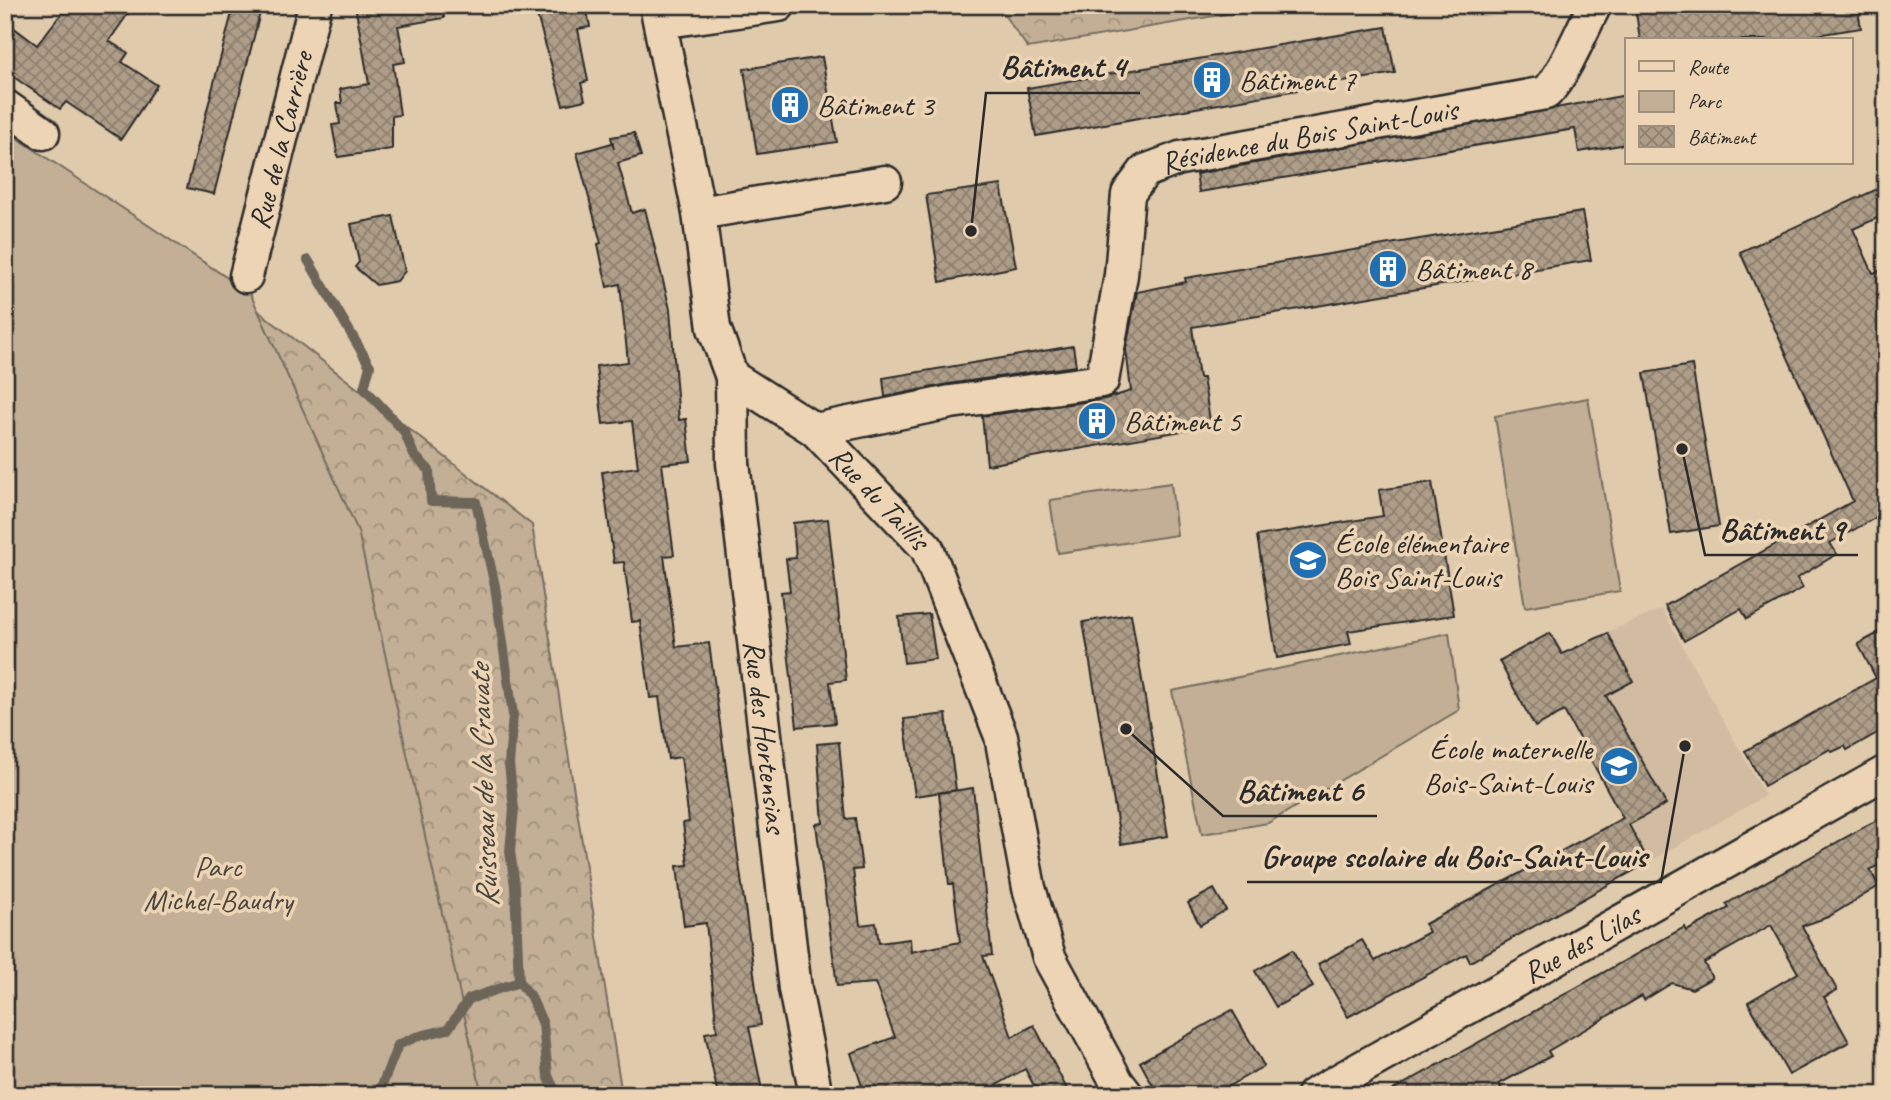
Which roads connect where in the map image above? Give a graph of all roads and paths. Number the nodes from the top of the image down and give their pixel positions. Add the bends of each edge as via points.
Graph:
1 (315, 5) edge
2 (779, 5) edge
3 (1595, 5) edge
4 (658, 14) edge
5 (5, 106) edge
6 (43, 133) dead end
7 (885, 182) dead end
8 (699, 213) junction
9 (246, 276) dead end
10 (732, 377) junction
11 (814, 430) junction
12 (1886, 772) edge
13 (816, 1095) edge
14 (1127, 1095) edge
15 (1313, 1095) edge

1 - 9 street, Rue de la Carrière
2 - 4 street
3 - 11 street, Résidence du Bois Saint-Louis via 1559,79 1546,93 1181,158 1145,171 1128,194 1121,275 1102,381 951,402
4 - 8 street
5 - 6 street
7 - 8 street
8 - 10 street via 714,328
10 - 11 street, Rue du Taillis
10 - 13 street, Rue des Hortensias via 733,463 795,989
11 - 14 street, Rue du Taillis via 927,548 1001,736 1029,888 1049,957
12 - 15 street, Rue des Lilas

